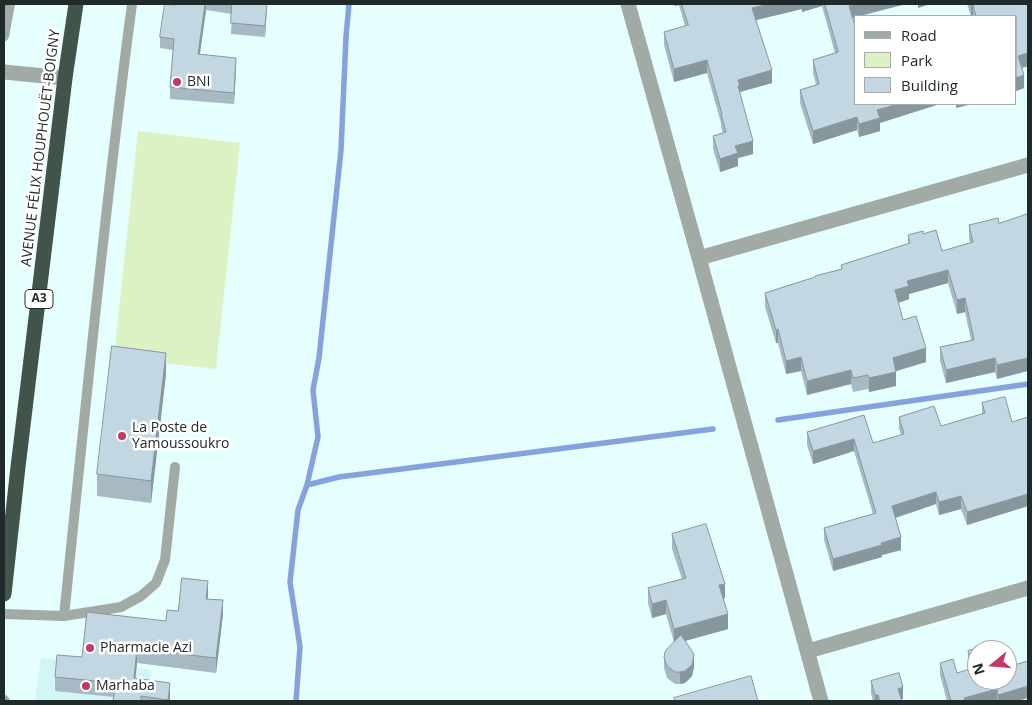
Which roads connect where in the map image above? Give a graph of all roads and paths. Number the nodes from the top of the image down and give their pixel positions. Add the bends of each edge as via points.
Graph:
1 (10, 4) edge
2 (76, 4) edge
3 (132, 4) edge
4 (628, 4) edge
5 (4, 36) edge
6 (4, 72) edge
7 (65, 78) junction
8 (1028, 165) edge
9 (699, 258) junction
10 (175, 466) dead end
11 (1028, 588) edge
12 (4, 594) edge
13 (4, 614) edge
14 (64, 616) junction
15 (808, 651) junction
16 (821, 701) edge

1 - 5 lane
2 - 7 highway, AVENUE FÉLIX HOUPHOUËT-BOIGNY / A3
3 - 14 lane via 94,317
4 - 9 street
6 - 7 street
7 - 12 highway, AVENUE FÉLIX HOUPHOUËT-BOIGNY / A3
8 - 9 street
9 - 15 street
10 - 14 lane via 165,560 156,583 121,608
11 - 15 street
13 - 14 lane
15 - 16 street

